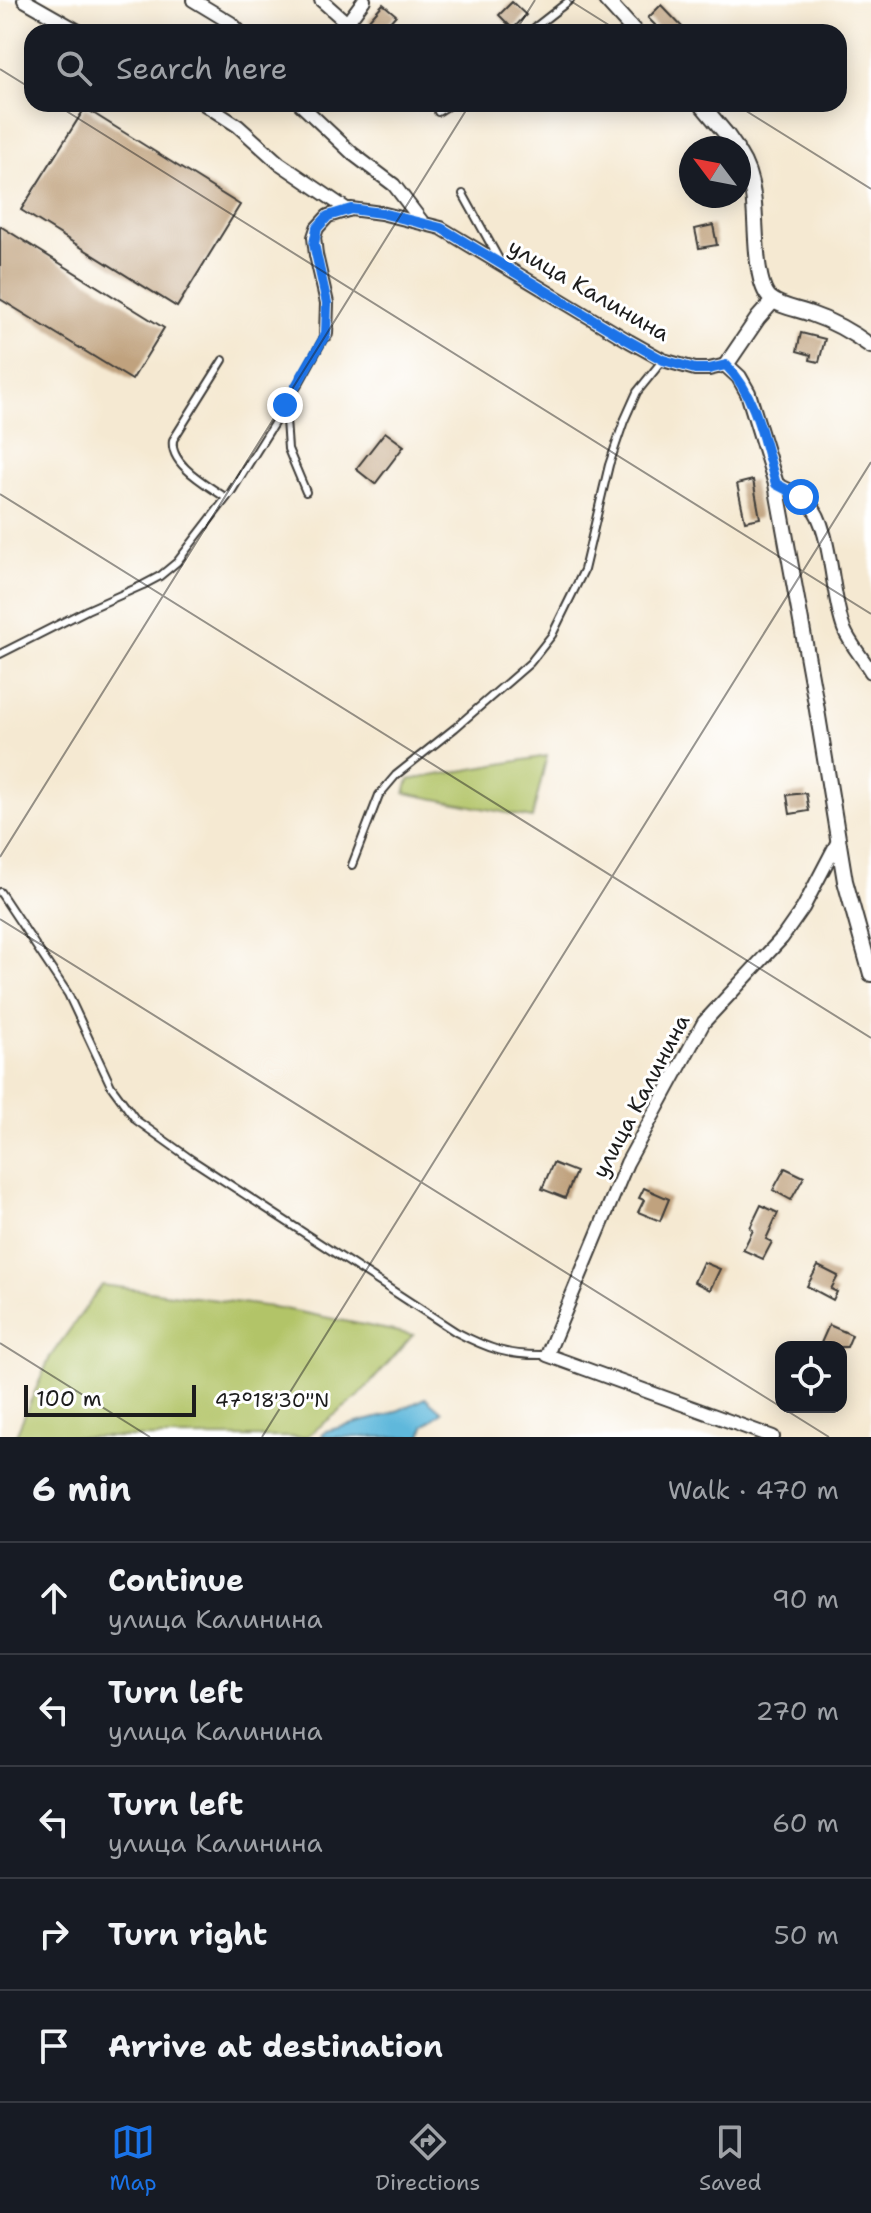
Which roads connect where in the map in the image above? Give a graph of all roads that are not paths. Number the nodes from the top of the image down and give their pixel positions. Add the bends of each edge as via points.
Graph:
1 (24, 0) edge
2 (193, 0) edge
3 (321, 0) edge
4 (364, 0) edge
5 (570, 0) edge
6 (606, 0) edge
7 (66, 24) edge
8 (232, 24) edge
9 (539, 24) edge
10 (628, 24) edge
11 (216, 112) edge
12 (308, 112) edge
13 (708, 112) edge
14 (728, 136) edge
15 (751, 185) edge
16 (463, 194) dead end
17 (348, 210) junction
18 (424, 224) junction
19 (502, 264) junction
20 (773, 301) junction
21 (326, 334) joint
22 (871, 346) edge
23 (223, 360) dead end
24 (663, 360) junction
25 (726, 365) junction
26 (285, 405) junction
27 (776, 484) junction
28 (306, 492) dead end
29 (226, 498) junction
30 (0, 654) edge
31 (871, 672) edge
32 (838, 841) junction
33 (352, 865) dead end
34 (0, 892) edge
35 (871, 974) edge
36 (547, 1355) junction
37 (773, 1437) edge

1 - 7 street
2 - 8 street
3 - 4 street via 347,23
5 - 9 lane
6 - 10 street
11 - 17 street, улица Калинина
12 - 18 street, улица Калинина via 394,185
13 - 14 street
15 - 20 street via 764,292
16 - 19 lane
17 - 18 street, улица Калинина
17 - 21 street via 328,216 314,237 327,303
18 - 19 street, улица Калинина via 441,228
19 - 24 street, улица Калинина
20 - 22 street via 839,326
20 - 25 street
21 - 26 lane
23 - 29 lane via 172,448 186,467
24 - 25 street, улица Калинина via 695,369
24 - 33 lane via 637,392 624,421 584,570 552,635 530,663 387,785
25 - 27 street via 748,393
26 - 28 lane via 288,449
26 - 29 lane
27 - 31 street via 815,511 843,627
27 - 32 street
29 - 30 lane via 160,576
32 - 35 street
32 - 36 street, улица Калинина via 782,938 704,1022 627,1163
34 - 36 lane via 68,994 111,1086 136,1120 456,1332 488,1348
36 - 37 street

